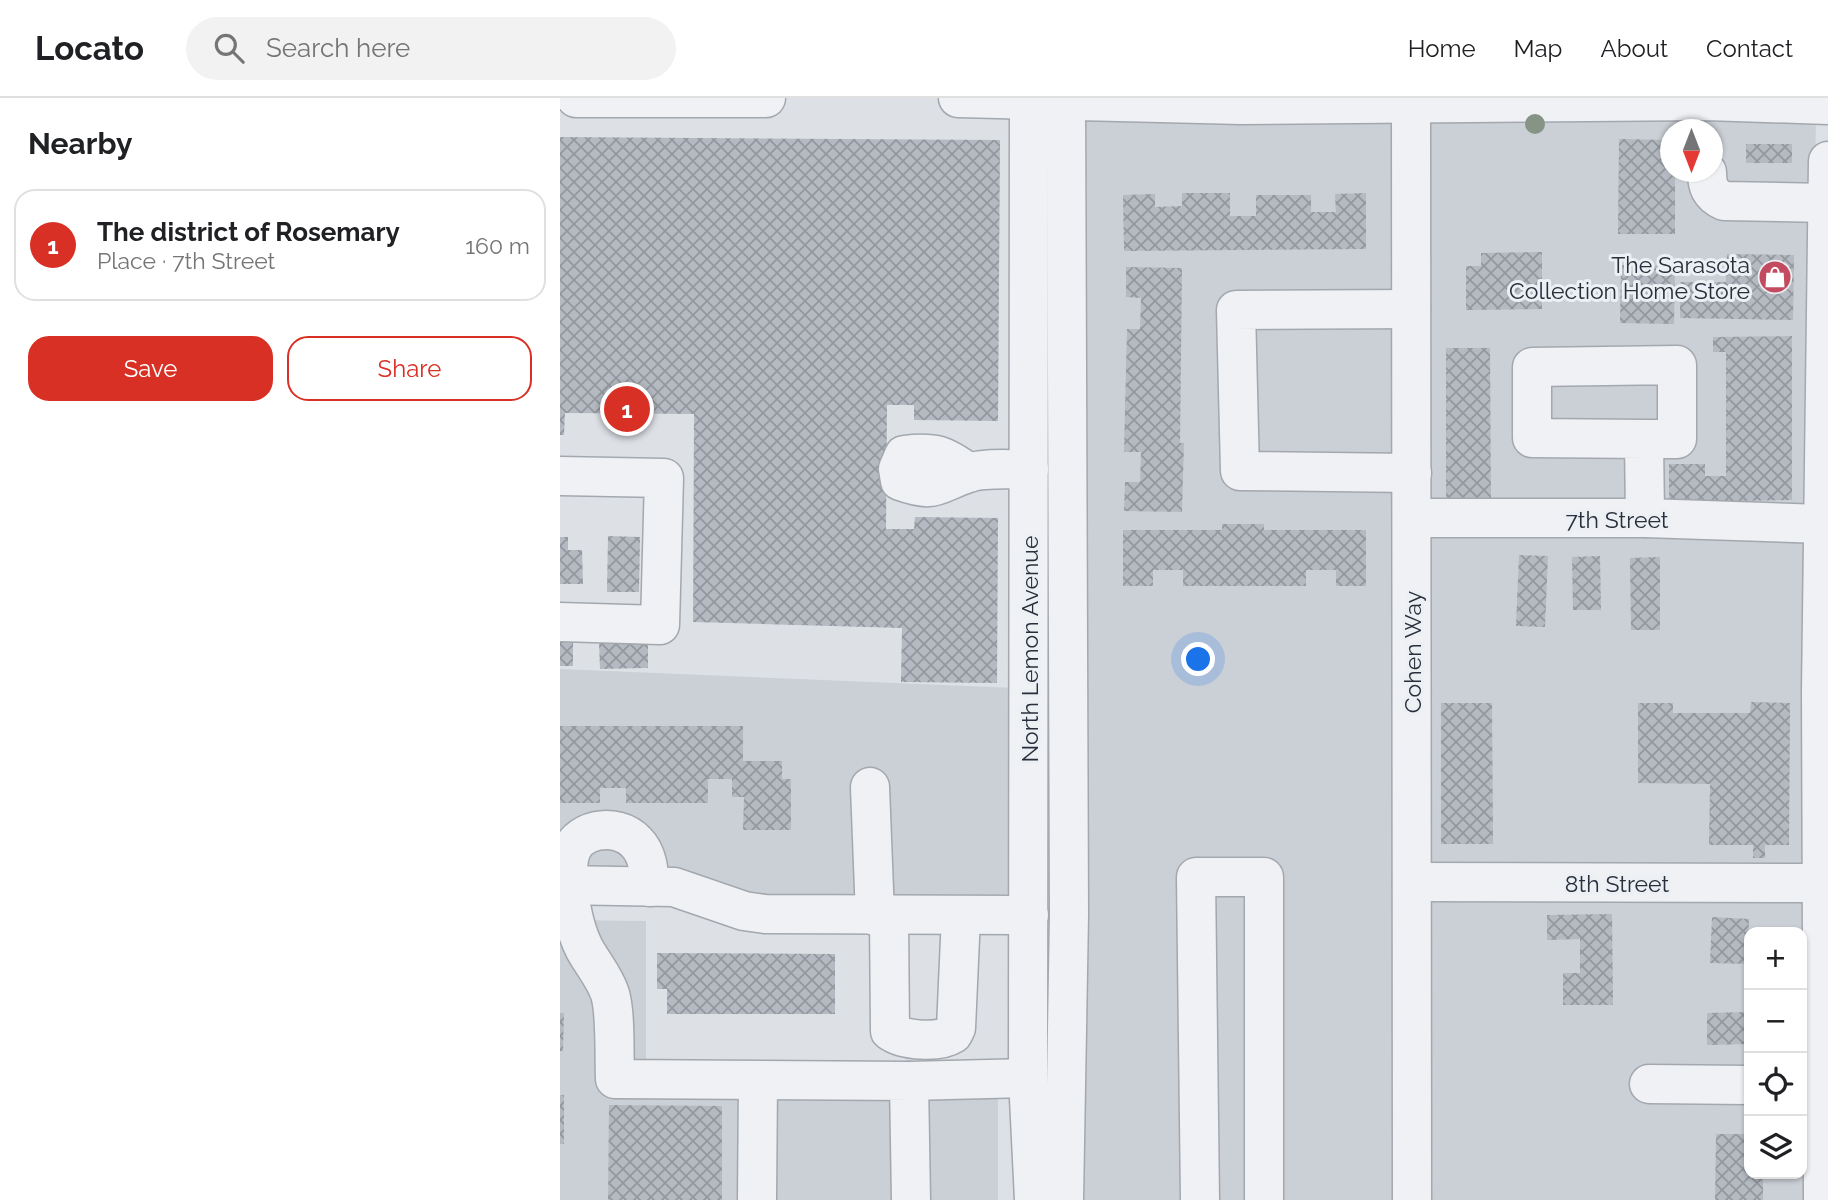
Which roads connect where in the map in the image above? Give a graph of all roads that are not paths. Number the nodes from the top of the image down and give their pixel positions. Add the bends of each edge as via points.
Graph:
1 (576, 98) edge
2 (669, 98) edge
3 (757, 98) edge
4 (766, 98) edge
5 (958, 98) edge
6 (1048, 99) edge
7 (1242, 101) edge
8 (1411, 105) junction
9 (1828, 105) edge
10 (1707, 115) edge
11 (1828, 161) edge
12 (1708, 182) edge
13 (1827, 203) edge
14 (1411, 309) junction
15 (1826, 327) edge
16 (1644, 439) dead end
17 (1029, 469) junction
18 (969, 473) dead end
19 (1412, 473) junction
20 (560, 476) edge
21 (1825, 482) edge
22 (1412, 518) junction
23 (1645, 518) junction
24 (1822, 523) junction
25 (560, 622) edge
26 (1824, 691) edge
27 (870, 787) dead end
28 (1412, 882) junction
29 (1821, 883) junction
30 (565, 885) edge
31 (662, 887) junction
32 (1029, 915) junction
33 (882, 916) junction
34 (961, 916) junction
35 (1028, 1078) junction
36 (758, 1081) junction
37 (909, 1081) junction
38 (1649, 1084) dead end
39 (1744, 1085) edge
40 (1812, 1087) edge
41 (757, 1200) edge
42 (911, 1200) edge
43 (1034, 1200) edge
44 (1064, 1200) edge
45 (1200, 1200) edge
46 (1264, 1200) edge
47 (1412, 1200) edge
48 (1823, 1200) edge

1 - 2 street
2 - 3 street
3 - 4 street
5 - 6 street
6 - 7 street
6 - 17 street, North Lemon Avenue
6 - 44 street via 1069,915
7 - 8 street
8 - 10 street
8 - 14 street, Cohen Way
9 - 10 street
11 - 13 street
12 - 13 street via 1714,197 1724,201
13 - 15 street
14 - 19 street, Cohen Way
14 - 19 street via 1236,310 1240,471
15 - 21 street
16 - 23 street
17 - 18 street
17 - 32 street, North Lemon Avenue
19 - 22 street, Cohen Way
20 - 25 street via 664,478 660,625
21 - 24 street
22 - 23 street, 7th Street
22 - 28 street, Cohen Way
23 - 24 street, 7th Street
24 - 26 street
26 - 29 street
27 - 33 street
28 - 29 street, 8th Street
28 - 47 street, Cohen Way
29 - 40 street
30 - 31 street
30 - 31 street via 576,843 587,834 613,829 637,842
30 - 36 street via 583,945 611,995 615,1079
31 - 33 street via 765,914
32 - 34 street
32 - 35 street, North Lemon Avenue
33 - 34 street
33 - 34 street via 890,1031 903,1037 942,1038 956,1028
35 - 37 street
35 - 43 street, North Lemon Avenue
36 - 37 street
36 - 41 street
37 - 42 street
38 - 39 street
40 - 48 street
45 - 46 street via 1196,877 1264,877

